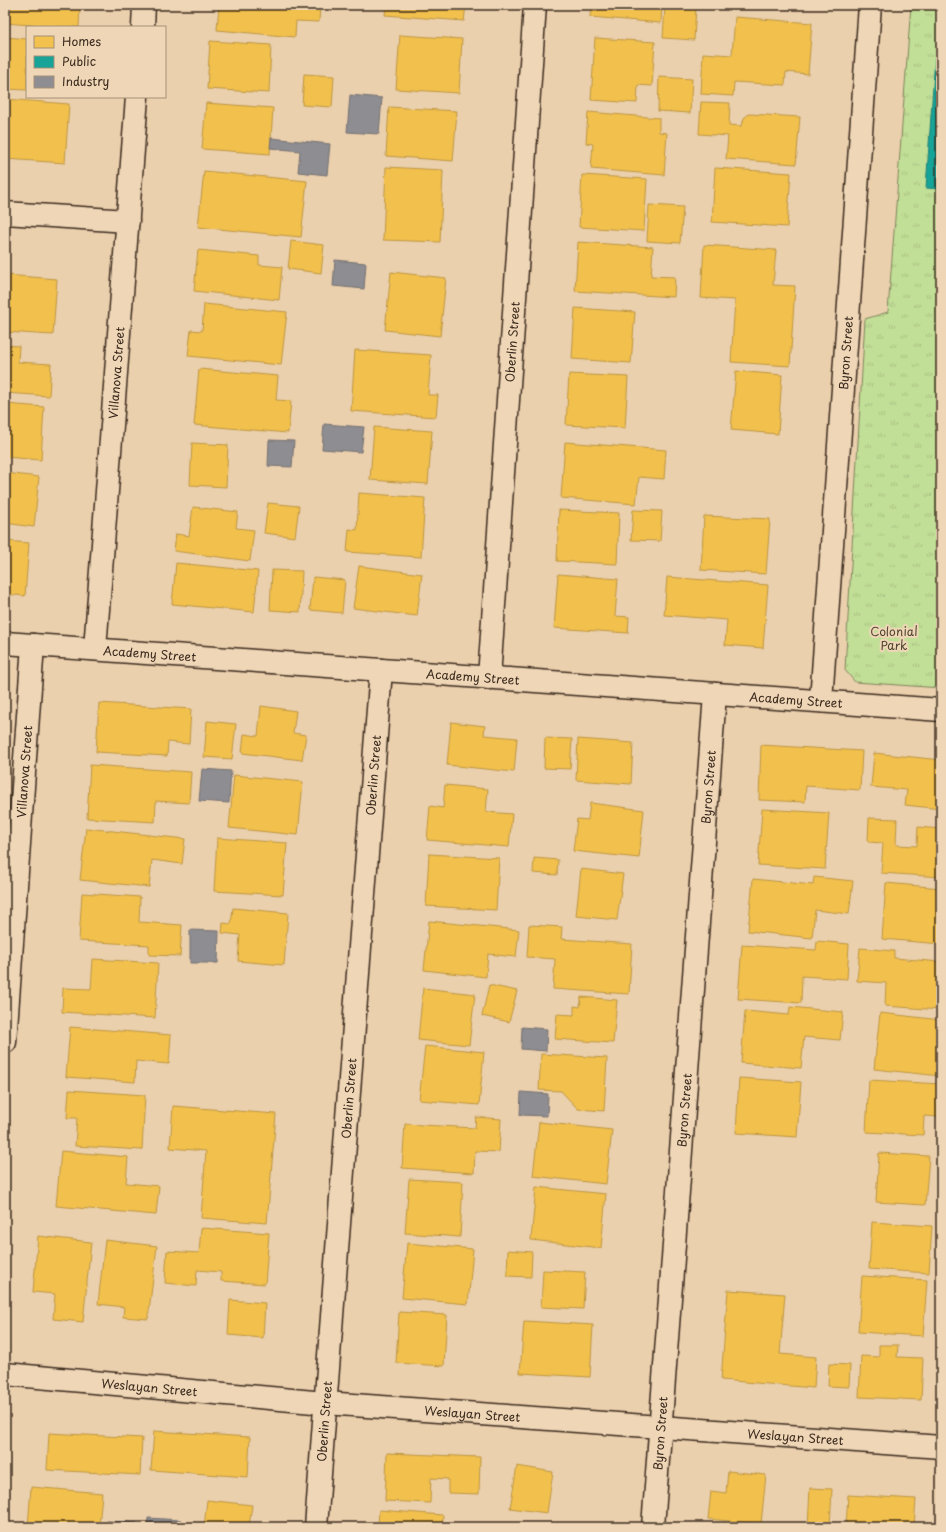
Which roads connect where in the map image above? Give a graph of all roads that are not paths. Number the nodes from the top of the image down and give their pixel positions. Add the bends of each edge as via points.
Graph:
1 (144, 5) edge
2 (535, 5) edge
3 (870, 5) edge
4 (143, 26) edge
5 (137, 98) edge
6 (5, 213) edge
7 (128, 221) junction
8 (5, 643) edge
9 (33, 645) junction
10 (94, 649) junction
11 (381, 670) junction
12 (489, 678) junction
13 (715, 694) junction
14 (821, 701) junction
15 (941, 710) edge
16 (5, 1042) edge
17 (5, 1374) edge
18 (325, 1402) junction
19 (660, 1427) junction
20 (941, 1447) edge
21 (316, 1527) edge
22 (653, 1527) edge

1 - 4 street
2 - 12 street, Oberlin Street
3 - 14 street, Byron Street
5 - 7 street, Villanova Street
6 - 7 street
7 - 10 street, Villanova Street
8 - 9 street, Academy Street
9 - 10 street, Academy Street
9 - 16 street, Villanova Street
10 - 11 street, Academy Street
11 - 12 street, Academy Street
11 - 18 street, Oberlin Street
12 - 13 street, Academy Street
13 - 14 street, Academy Street
13 - 19 street, Byron Street
14 - 15 street, Academy Street
17 - 18 street, Weslayan Street
18 - 19 street, Weslayan Street
18 - 21 street, Oberlin Street
19 - 20 street, Weslayan Street
19 - 22 street, Byron Street

